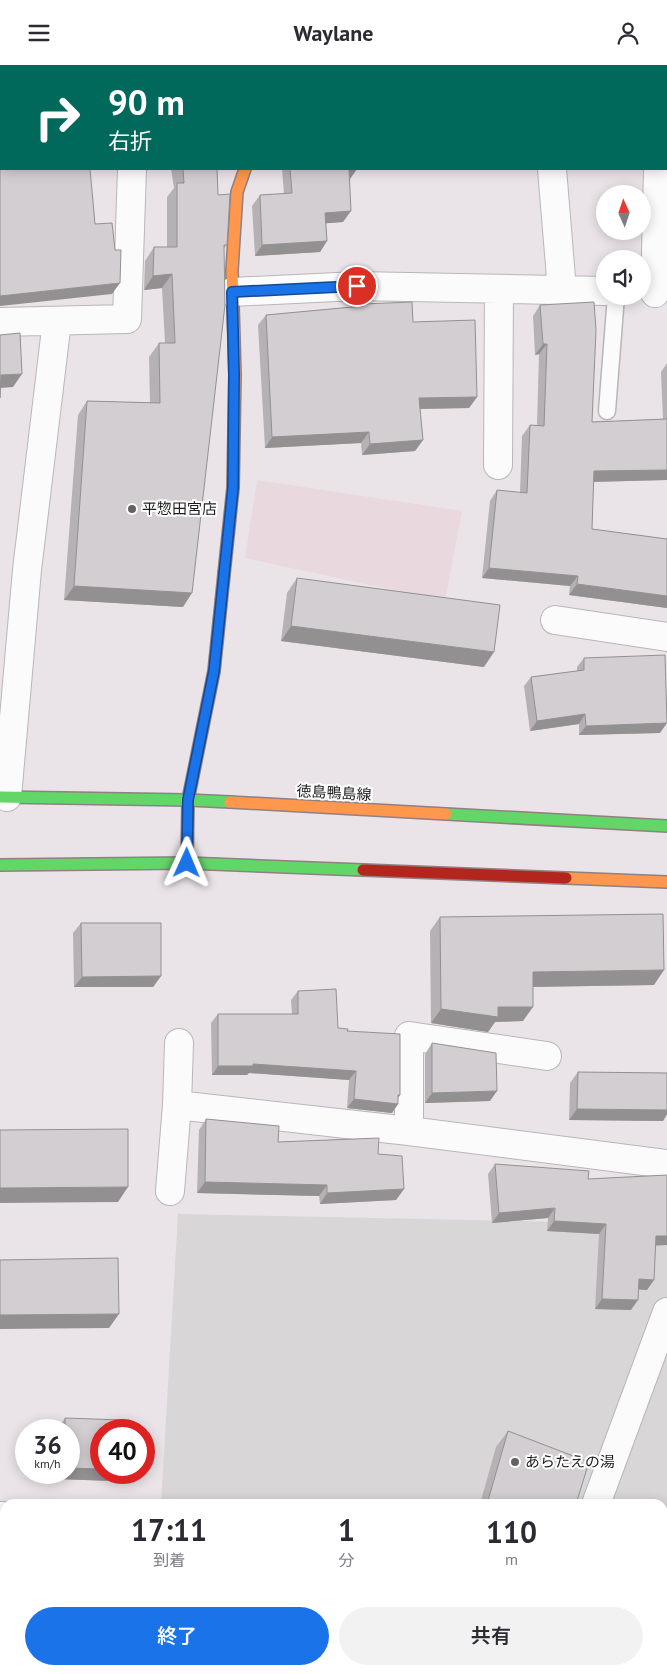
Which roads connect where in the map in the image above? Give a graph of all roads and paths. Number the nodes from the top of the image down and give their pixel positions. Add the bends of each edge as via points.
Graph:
1 (132, 170) edge
2 (245, 170) edge
3 (552, 170) edge
4 (658, 170) edge
5 (499, 289) junction
6 (562, 291) junction
7 (596, 291) edge
8 (232, 292) junction
9 (655, 293) edge
10 (615, 305) edge
11 (57, 321) junction
12 (0, 322) edge
13 (607, 411) dead end
14 (498, 465) dead end
15 (555, 620) dead end
16 (667, 637) edge
17 (3, 797) edge
18 (188, 800) junction
19 (667, 826) edge
20 (187, 863) junction
21 (0, 865) edge
22 (667, 882) edge
23 (179, 1043) dead end
24 (547, 1056) dead end
25 (177, 1105) junction
26 (408, 1131) junction
27 (667, 1164) edge
28 (170, 1191) dead end
29 (667, 1312) edge
30 (598, 1499) edge

1 - 11 street via 127,319
2 - 8 main road via 237,192
3 - 6 street
4 - 9 street
5 - 6 street
5 - 8 street via 357,286
5 - 14 street
6 - 7 street
8 - 18 main road via 233,488 214,671
10 - 13 lane
11 - 12 street
11 - 17 street
15 - 16 street
17 - 18 main road, 徳島鴨島線
18 - 19 main road, 徳島鴨島線
18 - 20 main road
20 - 21 main road
20 - 22 main road
23 - 25 street
24 - 26 street via 409,1036
25 - 26 street
25 - 28 street
26 - 27 street
29 - 30 street

